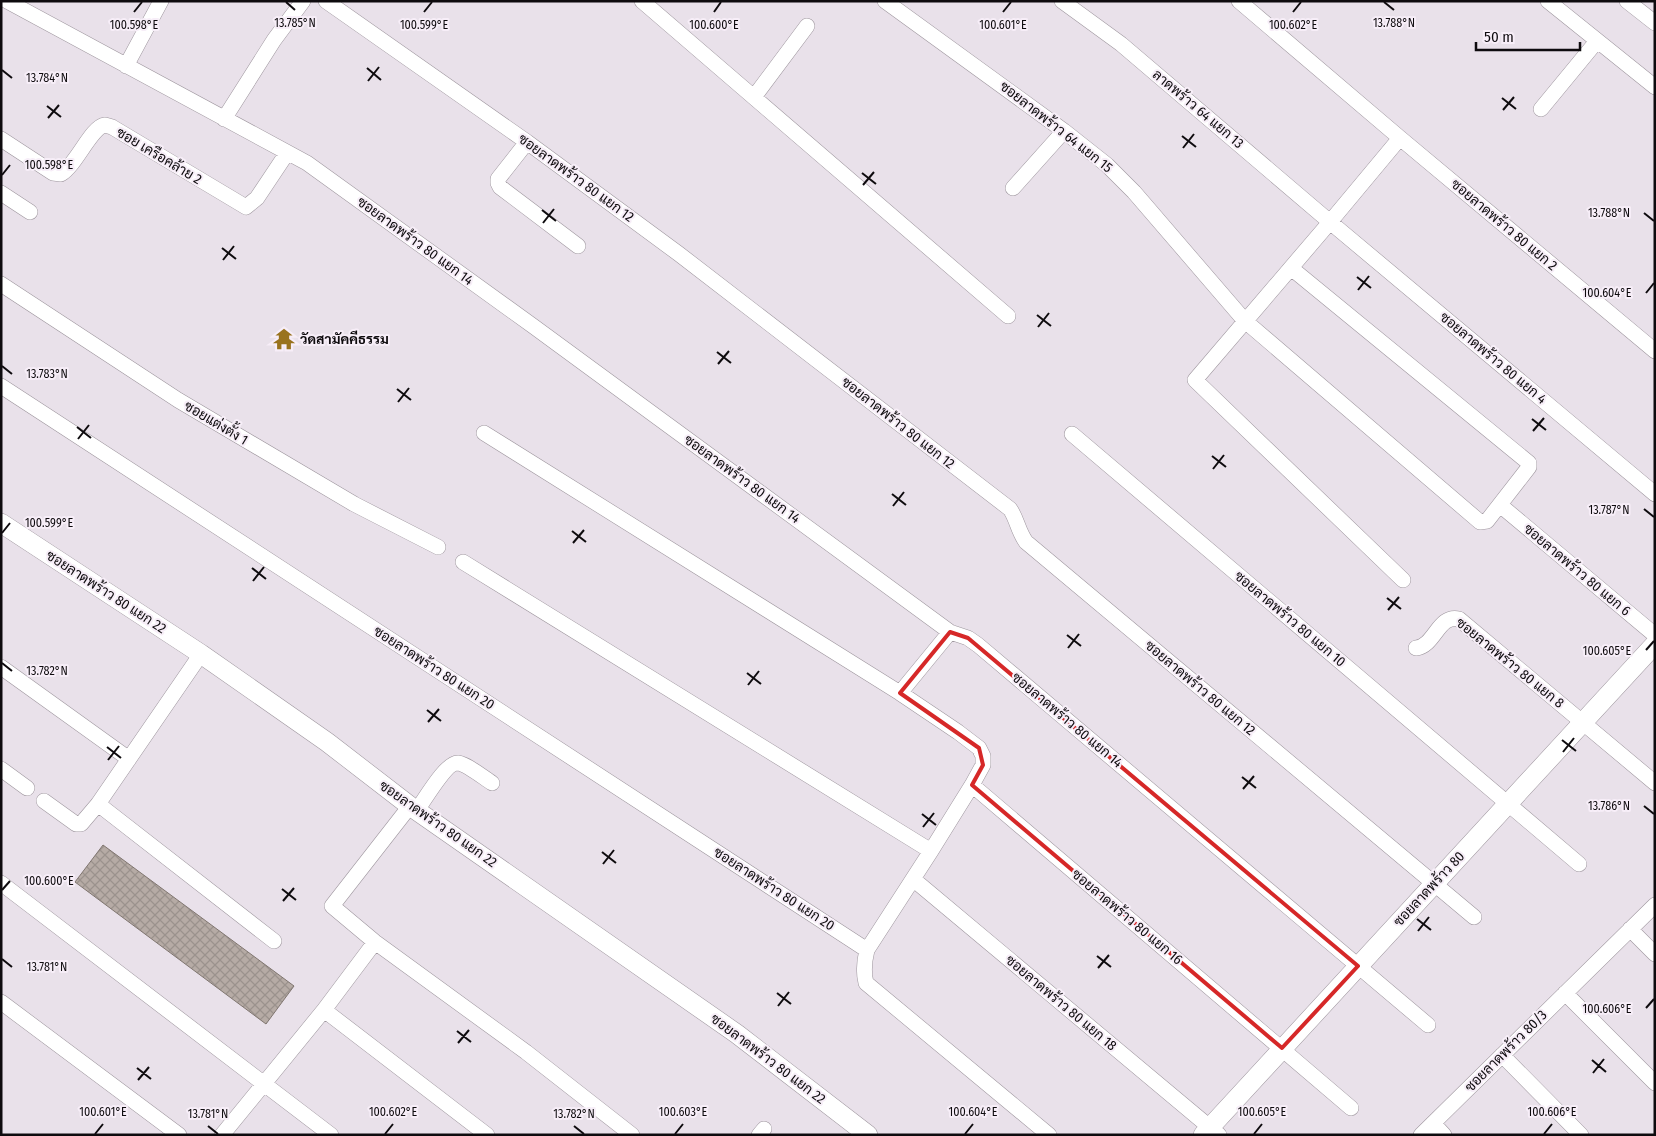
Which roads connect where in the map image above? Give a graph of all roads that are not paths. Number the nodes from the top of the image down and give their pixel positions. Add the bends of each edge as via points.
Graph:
1 (8, 1) edge
2 (161, 1) edge
3 (303, 1) edge
4 (326, 1) edge
5 (885, 1) edge
6 (1062, 1) edge
7 (1239, 1) edge
8 (1548, 1) edge
9 (1627, 1) edge
10 (644, 2) edge
11 (1655, 23) edge
12 (807, 26) dead end
13 (1598, 41) junction
14 (126, 66) junction
15 (1655, 87) edge
16 (754, 97) junction
17 (1541, 109) dead end
18 (224, 119) junction
19 (1064, 131) junction
20 (1400, 138) junction
21 (1, 139) edge
22 (527, 142) junction
23 (287, 152) junction
24 (1013, 188) dead end
25 (1, 193) edge
26 (30, 212) dead end
27 (1330, 222) junction
28 (578, 246) dead end
29 (1291, 268) junction
30 (1, 284) edge
31 (1008, 316) dead end
32 (1245, 321) junction
33 (1655, 351) edge
34 (1, 386) edge
35 (484, 433) dead end
36 (1072, 434) dead end
37 (1655, 494) edge
38 (1500, 505) junction
39 (1, 523) edge
40 (438, 547) dead end
41 (463, 562) dead end
42 (1403, 580) dead end
43 (950, 632) junction
44 (1655, 635) edge
45 (1655, 644) edge
46 (1416, 648) dead end
47 (200, 654) junction
48 (1, 668) edge
49 (900, 693) junction
50 (1582, 722) junction
51 (129, 759) junction
52 (1, 769) edge
53 (1655, 783) edge
54 (492, 784) dead end
55 (972, 785) junction
56 (27, 788) dead end
57 (44, 801) dead end
58 (1508, 803) junction
59 (98, 804) junction
60 (414, 808) junction
61 (930, 852) junction
62 (1579, 864) dead end
63 (913, 878) junction
64 (1, 883) edge
65 (1434, 884) junction
66 (1655, 905) edge
67 (1474, 917) dead end
68 (1630, 929) junction
69 (274, 942) dead end
70 (375, 942) junction
71 (867, 950) junction
72 (1655, 954) edge
73 (1358, 966) junction
74 (1566, 993) junction
75 (1, 1002) edge
76 (324, 1010) junction
77 (1428, 1025) dead end
78 (1282, 1048) junction
79 (1502, 1056) junction
80 (1655, 1083) edge
81 (263, 1084) junction
82 (1351, 1108) dead end
83 (1433, 1124) junction
84 (1211, 1132) edge
85 (178, 1135) edge
86 (222, 1135) edge
87 (331, 1135) edge
88 (487, 1135) edge
89 (632, 1135) edge
90 (868, 1135) edge
91 (1049, 1135) edge
92 (1421, 1135) edge
93 (1444, 1135) edge
94 (1581, 1135) edge

1 - 14 street, ซอยลาดพร้าว 80 แยก 14
2 - 14 street
3 - 18 street
4 - 22 street, ซอยลาดพร้าว 80 แยก 12
5 - 19 street, ซอยลาดพร้าว 64 แยก 15
6 - 27 street, ลาดพร้าว 64 แยก 13 via 1120,44
7 - 20 street, ซอยลาดพร้าว 80 แยก 2
8 - 13 street
9 - 11 street
10 - 16 street
12 - 16 street
13 - 15 street
13 - 17 street
14 - 18 street, ซอยลาดพร้าว 80 แยก 14
16 - 31 street
18 - 23 street, ซอยลาดพร้าว 80 แยก 14
19 - 24 street
19 - 32 street, ซอยลาดพร้าว 64 แยก 15 via 1107,165 1134,192
20 - 27 street
20 - 33 street, ซอยลาดพร้าว 80 แยก 2
21 - 23 street, ซอย เครือคล้าย 2 via 53,173 61,174 97,128 105,125 246,207 257,198
22 - 28 street via 498,183
22 - 65 street, ซอยลาดพร้าว 80 แยก 12 via 679,254 1010,509 1026,542
23 - 43 street, ซอยลาดพร้าว 80 แยก 14 via 399,229
25 - 26 street
27 - 29 street
27 - 37 street, ซอยลาดพร้าว 80 แยก 4
29 - 32 street
29 - 38 street, ซอยลาดพร้าว 64 แยก 15 via 1526,459 1529,467
30 - 40 street, ซอยแต่งตั้ง 1 via 195,410 354,504
32 - 38 street, ซอยลาดพร้าว 64 แยก 15 via 1480,522 1487,521
32 - 42 street via 1195,380
34 - 71 street, ซอยลาดพร้าว 80 แยก 20
35 - 49 street
36 - 58 street, ซอยลาดพร้าว 80 แยก 10
38 - 44 street, ซอยลาดพร้าว 80 แยก 6
39 - 47 street, ซอยลาดพร้าว 80 แยก 22
41 - 61 street
43 - 49 street
43 - 73 street, ซอยลาดพร้าว 80 แยก 14 via 978,645
45 - 50 street, ซอยลาดพร้าว 80
46 - 50 street, ซอยลาดพร้าว 80 แยก 8 via 1425,645 1447,619 1459,619
47 - 51 street
47 - 60 street, ซอยลาดพร้าว 80 แยก 22 via 327,742
48 - 51 street
49 - 55 street via 979,748 983,756 982,765
50 - 53 street, ซอยลาดพร้าว 80 แยก 8
50 - 58 street, ซอยลาดพร้าว 80
51 - 59 street
52 - 56 street
54 - 60 street via 467,767 453,764
55 - 61 street
55 - 78 street, ซอยลาดพร้าว 80 แยก 16
57 - 59 street via 76,824 80,824
58 - 62 street, ซอยลาดพร้าว 80 แยก 10
58 - 65 street, ซอยลาดพร้าว 80
59 - 69 street
60 - 70 street via 332,906
60 - 90 street, ซอยลาดพร้าว 80 แยก 22 via 737,1034
61 - 63 street
63 - 71 street
63 - 84 street, ซอยลาดพร้าว 80 แยก 18
64 - 81 street
65 - 67 street, ซอยลาดพร้าว 80 แยก 12
65 - 73 street, ซอยลาดพร้าว 80
66 - 68 street, ซอยลาดพร้าว 80/3
68 - 72 street
68 - 74 street, ซอยลาดพร้าว 80/3
70 - 76 street
70 - 89 street via 526,1052
71 - 91 street via 864,964 866,983
73 - 77 street, ซอยลาดพร้าว 80 แยก 14
73 - 78 street, ซอยลาดพร้าว 80
74 - 79 street, ซอยลาดพร้าว 80/3
74 - 80 street
75 - 85 street
76 - 81 street
76 - 88 street
78 - 82 street, ซอยลาดพร้าว 80 แยก 16
78 - 84 street, ซอยลาดพร้าว 80
79 - 83 street, ซอยลาดพร้าว 80/3
79 - 94 street
81 - 86 street
81 - 87 street
83 - 92 street, ซอยลาดพร้าว 80/3
83 - 93 street

